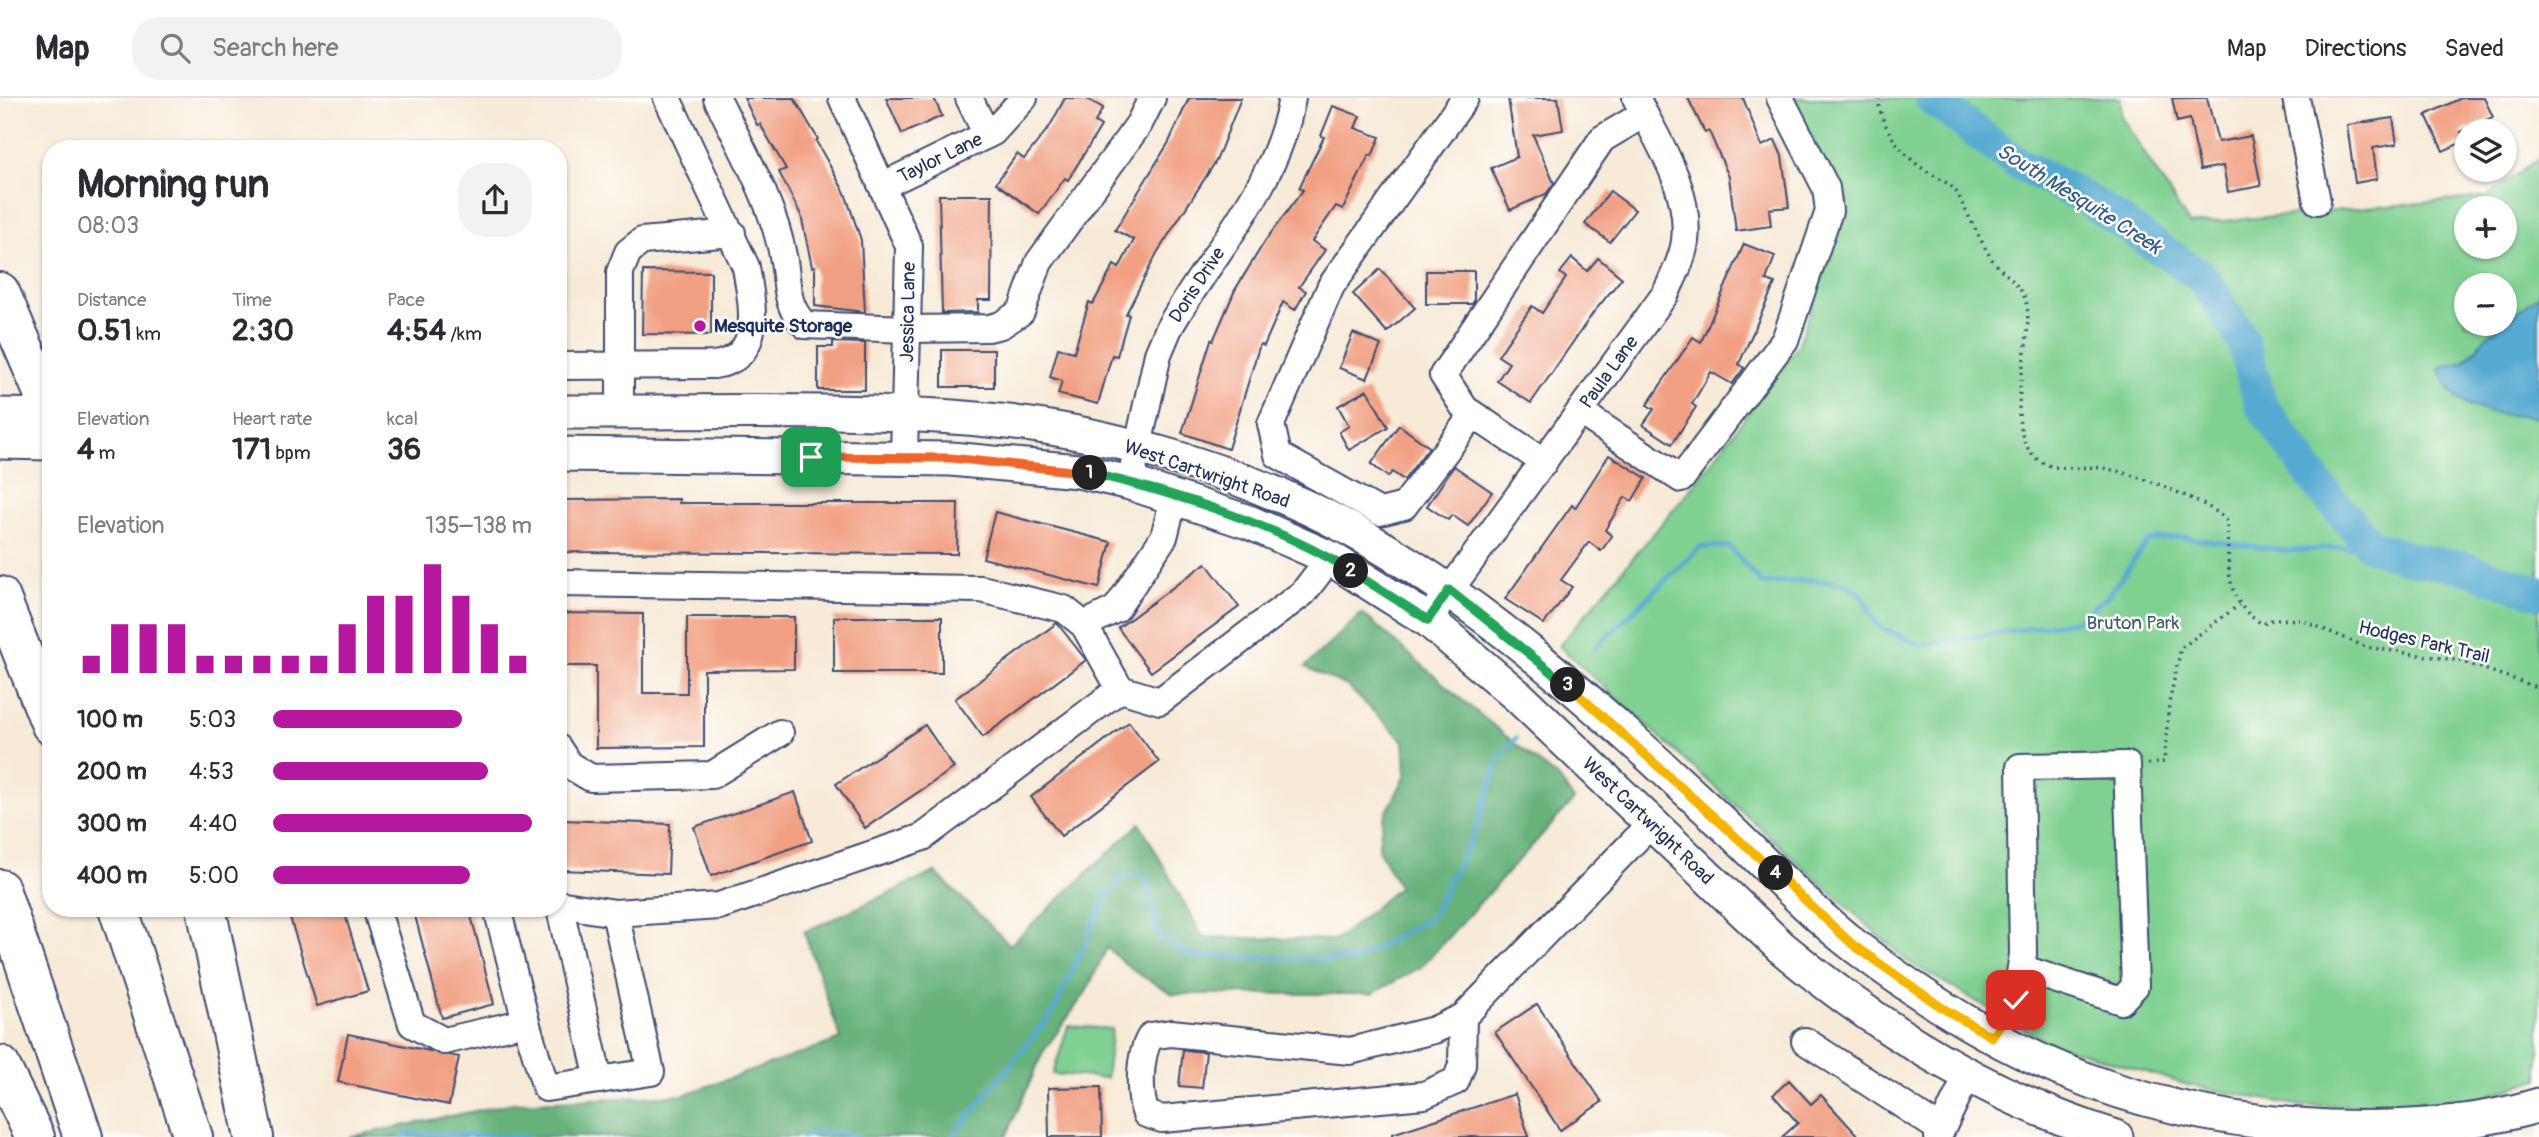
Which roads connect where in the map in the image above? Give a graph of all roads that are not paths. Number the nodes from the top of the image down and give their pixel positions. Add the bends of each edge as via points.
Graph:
1 (667, 98) edge
2 (717, 98) edge
3 (842, 98) edge
4 (969, 98) edge
5 (1024, 98) edge
6 (1152, 98) edge
7 (1292, 98) edge
8 (1465, 98) edge
9 (1780, 98) edge
10 (2296, 98) edge
11 (1640, 106) edge
12 (987, 135) junction
13 (884, 185) junction
14 (2317, 201) dead end
15 (732, 233) junction
16 (0, 292) edge
17 (908, 329) junction
18 (620, 365) junction
19 (567, 366) edge
20 (42, 392) edge
21 (567, 412) edge
22 (1580, 412) junction
23 (620, 413) junction
24 (906, 414) junction
25 (1473, 415) junction
26 (42, 417) edge
27 (2, 433) edge
28 (42, 441) edge
29 (1138, 447) junction
30 (567, 454) edge
31 (904, 457) junction
32 (1544, 462) junction
33 (1130, 483) junction
34 (1174, 498) junction
35 (1330, 558) junction
36 (567, 583) edge
37 (1449, 590) junction
38 (0, 596) edge
39 (1428, 620) junction
40 (1083, 625) junction
41 (1121, 689) junction
42 (42, 702) edge
43 (780, 733) dead end
44 (567, 762) edge
45 (1687, 789) junction
46 (1651, 824) junction
47 (0, 890) edge
48 (567, 905) edge
49 (615, 913) junction
50 (121, 917) edge
51 (208, 917) edge
52 (379, 917) edge
53 (499, 917) edge
54 (562, 917) edge
55 (2021, 968) junction
56 (1463, 1017) junction
57 (526, 1022) junction
58 (1992, 1037) junction
59 (1805, 1041) dead end
60 (0, 1065) edge
61 (1968, 1074) junction
62 (599, 1080) junction
63 (2539, 1105) edge
64 (1939, 1133) edge
65 (35, 1137) edge
66 (83, 1137) edge
67 (193, 1137) edge
68 (254, 1137) edge
69 (2116, 1137) edge

1 - 15 street
2 - 17 street via 780,239 793,313 805,325
3 - 13 street, Jessica Lane
4 - 12 street
5 - 12 street, Taylor Lane
6 - 17 street via 1139,124 1040,262 1021,312 989,328
7 - 29 street, Doris Drive via 1272,167 1169,327 1158,354
8 - 25 street via 1331,286 1270,424 1278,455 1380,512 1404,506
9 - 22 street via 1826,188 1829,211 1784,340 1681,479
10 - 14 street
11 - 22 street, Paula Lane via 1678,183 1685,207 1685,242 1666,293
11 - 25 street via 1602,139 1443,375 1457,400
12 - 13 street, Taylor Lane
13 - 17 street, Jessica Lane via 909,246
15 - 18 street via 642,241 628,252 620,272
15 - 18 street via 751,295 751,332 744,352 714,365
16 - 20 highway
17 - 24 street, Jessica Lane
18 - 19 street
18 - 23 street
21 - 23 main road, West Cartwright Road
22 - 32 street, Paula Lane
23 - 24 main road, West Cartwright Road
24 - 29 main road, West Cartwright Road via 993,420
24 - 31 street, Jessica Lane
25 - 32 street
26 - 27 main road
27 - 28 main road
29 - 33 street, Doris Drive
29 - 37 main road, West Cartwright Road via 1259,488 1332,521
30 - 31 main road, West Cartwright Road
31 - 33 main road, West Cartwright Road via 1078,471
32 - 37 street, Paula Lane
33 - 34 main road, West Cartwright Road
34 - 35 main road, West Cartwright Road via 1251,523
34 - 40 street via 1164,537 1115,609
35 - 39 main road, West Cartwright Road
35 - 41 street via 1303,593 1160,701
36 - 40 street via 981,589 1064,609
37 - 39 street, Paula Lane
37 - 45 main road, West Cartwright Road via 1547,667
38 - 42 highway
39 - 46 main road, West Cartwright Road via 1520,698
40 - 41 street
41 - 49 street via 923,837 719,906
43 - 44 street via 712,775 591,778
45 - 46 main road
45 - 58 main road, West Cartwright Road via 1852,944
46 - 56 street
46 - 61 main road, West Cartwright Road via 1827,985 1914,1045
47 - 66 highway
48 - 49 street
49 - 62 street via 651,1072
50 - 67 highway
51 - 68 highway
52 - 57 street via 412,1024 444,1041
53 - 57 street
54 - 62 street
55 - 55 street via 2020,767 2127,765 2135,986 2121,1002
55 - 58 street via 2016,1000
56 - 56 street via 1434,1030 1350,1051 1152,1036 1143,1060 1143,1105 1146,1114 1163,1119 1424,1095 1456,1081 1462,1065
57 - 62 street via 546,1088
58 - 61 main road
58 - 63 main road, West Cartwright Road via 2088,1083 2246,1122 2329,1128 2423,1123 2511,1114
59 - 64 street
60 - 65 highway
61 - 64 street
61 - 69 main road, West Cartwright Road via 2066,1122

